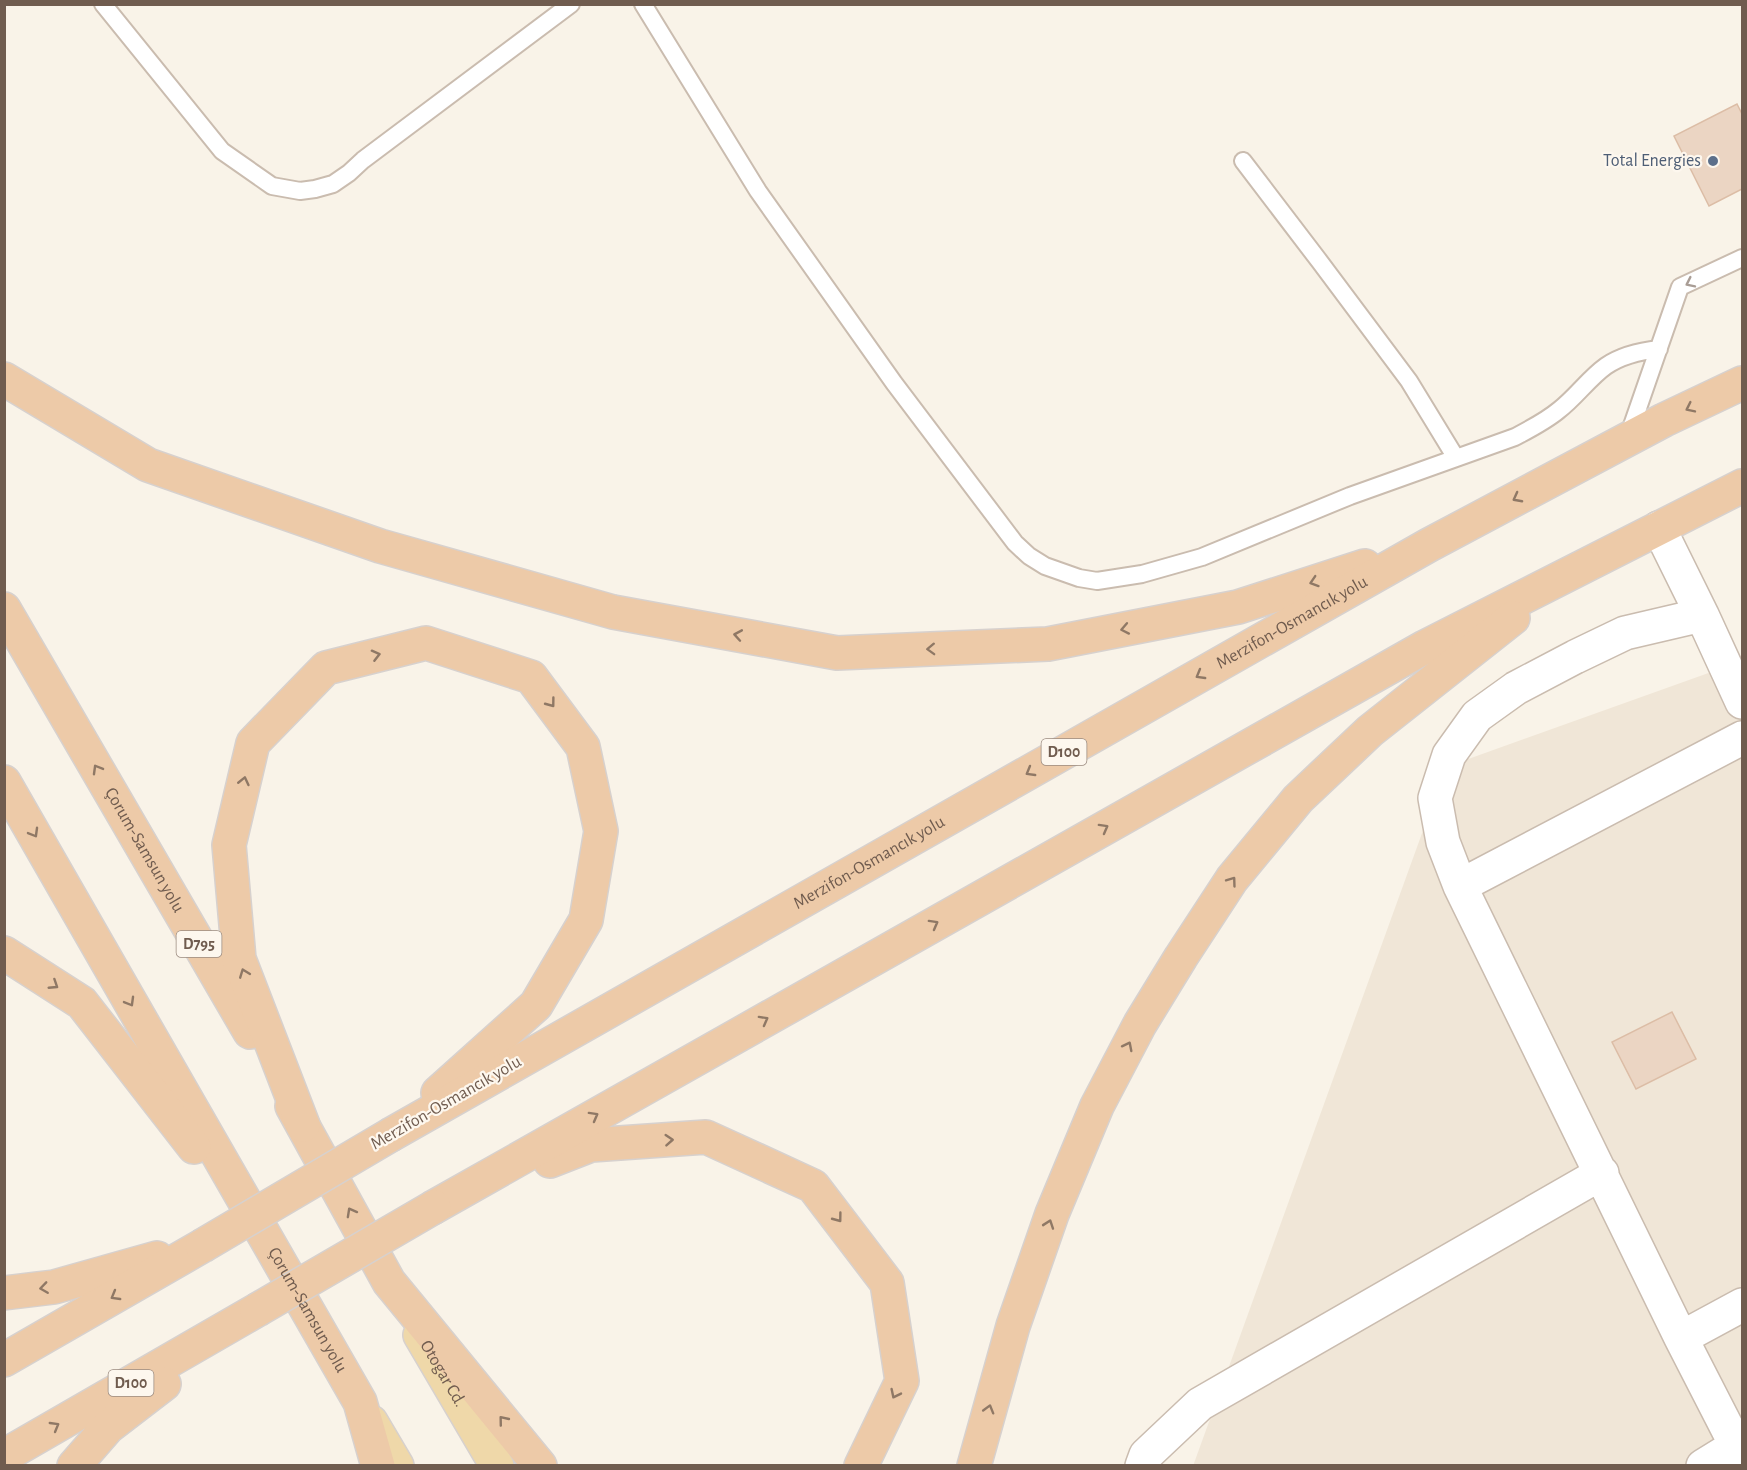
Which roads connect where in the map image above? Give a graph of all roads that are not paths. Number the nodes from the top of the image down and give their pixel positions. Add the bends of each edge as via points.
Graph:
1 (103, 4) edge
2 (571, 4) edge
3 (643, 4) edge
4 (1243, 161) dead end
5 (1743, 258) edge
6 (1659, 349) junction
7 (4, 379) edge
8 (1743, 383) edge
9 (1627, 440) junction
10 (1456, 458) junction
11 (1743, 486) edge
12 (1659, 528) junction
13 (1429, 545) junction
14 (1570, 573) junction
15 (4, 609) edge
16 (1702, 615) junction
17 (1743, 702) edge
18 (1743, 738) edge
19 (4, 782) edge
20 (1461, 886) junction
21 (4, 953) edge
22 (303, 1125) junction
23 (392, 1134) junction
24 (1602, 1173) junction
25 (434, 1207) junction
26 (267, 1240) junction
27 (202, 1246) junction
28 (389, 1282) junction
29 (4, 1293) edge
30 (1743, 1305) edge
31 (257, 1310) junction
32 (1680, 1338) junction
33 (4, 1360) edge
34 (360, 1402) junction
35 (1740, 1451) edge
36 (4, 1456) edge
37 (74, 1466) edge
38 (378, 1466) edge
39 (397, 1466) edge
40 (497, 1466) edge
41 (540, 1466) edge
42 (861, 1466) edge
43 (974, 1466) edge
44 (1142, 1466) edge
45 (1703, 1466) edge

1 - 2 lane via 222,151 272,186 300,191 333,184 350,173
3 - 10 lane via 758,191 894,383 1003,528 1045,566 1097,581 1162,569
4 - 10 lane via 1408,381
5 -> 6 lane via 1680,287
6 - 9 lane
6 - 10 lane via 1624,356 1607,365 1560,410 1538,424 1515,437
13 -> 7 highway via 1238,607 1048,644 837,653 613,612 380,546 148,465
8 -> 9 highway, Merzifon-Osmancık yolu / D100
9 -> 13 highway, Merzifon-Osmancık yolu / D100
11 - 12 highway, D100
12 - 14 highway, D100
12 - 16 street
13 -> 23 highway, Merzifon-Osmancık yolu / D100
25 -> 14 highway, D100 via 1425,646
43 -> 14 highway via 1012,1326 1052,1214 1097,1106 1140,1024 1219,898 1298,800 1370,731
22 -> 15 highway, Çorum-Samsun yolu / D795
16 - 17 street
16 - 20 street via 1625,633 1516,688 1477,716 1449,755 1435,798 1443,842
18 - 20 street
19 -> 26 highway, Çorum-Samsun yolu
20 - 24 street
21 -> 26 highway via 82,1003
22 -> 23 highway via 239,959 229,845 253,743 326,668 426,643 531,677 583,747 601,831 586,920 536,1005
28 -> 22 highway, Çorum-Samsun yolu / D795
23 - 27 highway, Merzifon-Osmancık yolu / D100, bridge
24 - 32 street
24 - 44 street via 1200,1404 1146,1455
25 - 31 highway, D100, bridge
25 -> 42 highway via 591,1145 706,1137 813,1186 887,1283 902,1381
26 - 34 highway, Çorum-Samsun yolu
27 -> 29 highway via 54,1287
27 -> 33 highway, Merzifon-Osmancık yolu / D100
28 - 40 main road, Otogar Cd.
41 -> 28 highway, Çorum-Samsun yolu
30 - 32 street
36 -> 31 highway, D100
31 - 37 highway via 108,1427
32 - 35 street
34 - 38 highway, Çorum-Samsun yolu
34 - 39 main road
35 - 45 street

